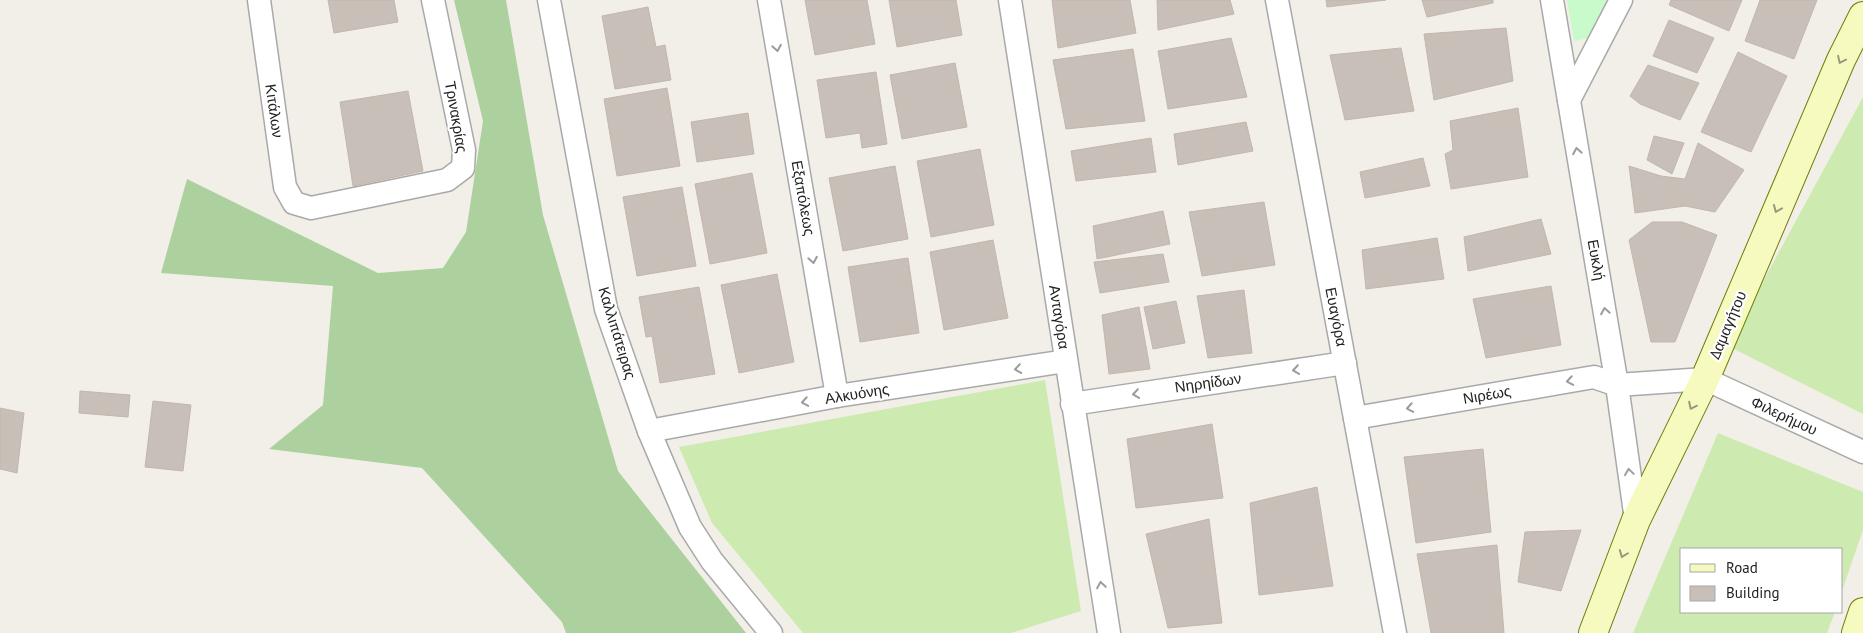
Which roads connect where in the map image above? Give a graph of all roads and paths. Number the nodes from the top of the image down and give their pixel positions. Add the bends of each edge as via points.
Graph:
1 (259, 0) edge
2 (433, 0) edge
3 (549, 0) edge
4 (769, 0) edge
5 (1010, 0) edge
6 (1277, 0) edge
7 (1552, 0) edge
8 (1622, 0) edge
9 (1863, 16) edge
10 (1569, 100) junction
11 (311, 208) joint
12 (1066, 362) junction
13 (1345, 363) junction
14 (1705, 379) junction
15 (1618, 385) junction
16 (837, 396) junction
17 (1072, 404) junction
18 (1355, 418) junction
19 (649, 431) junction
20 (1863, 452) edge
21 (1636, 520) junction
22 (1863, 612) edge
23 (771, 633) edge
24 (1108, 633) edge
25 (1395, 633) edge
26 (1593, 633) edge
27 (1856, 633) edge

1 - 11 street, Κιτάλων via 285,187 294,203
2 - 11 street, Τρινακρίας via 464,150 463,168 447,180
3 - 19 street, Καλλιπάτειρας via 606,309
4 -> 16 street, Εξαπόλεως
5 - 12 street, Ανταγόρα
6 - 13 street, Ευαγόρα
7 - 10 street, Ευκλή
8 - 10 street
9 -> 14 main road, Δαμαγήτου via 1841,60
15 -> 10 street, Ευκλή
12 -> 16 street, Αλκυόνης
12 - 17 street, Ανταγόρα
13 -> 17 street, Νηρηίδων
13 - 18 street, Ευαγόρα
14 - 15 street
14 - 20 street, Φιλερήμου
14 -> 21 main road, Δαμαγήτου
15 -> 18 street, Νιρέως via 1594,377
21 -> 15 street, Ευκλή
16 -> 19 street, Αλκυόνης
24 -> 17 street, Ανταγόρα
18 - 25 street, Ευαγόρα
19 - 23 street, Καλλιπάτειρας via 690,527 712,561
21 -> 26 main road, Δαμαγήτου
22 - 27 main road

